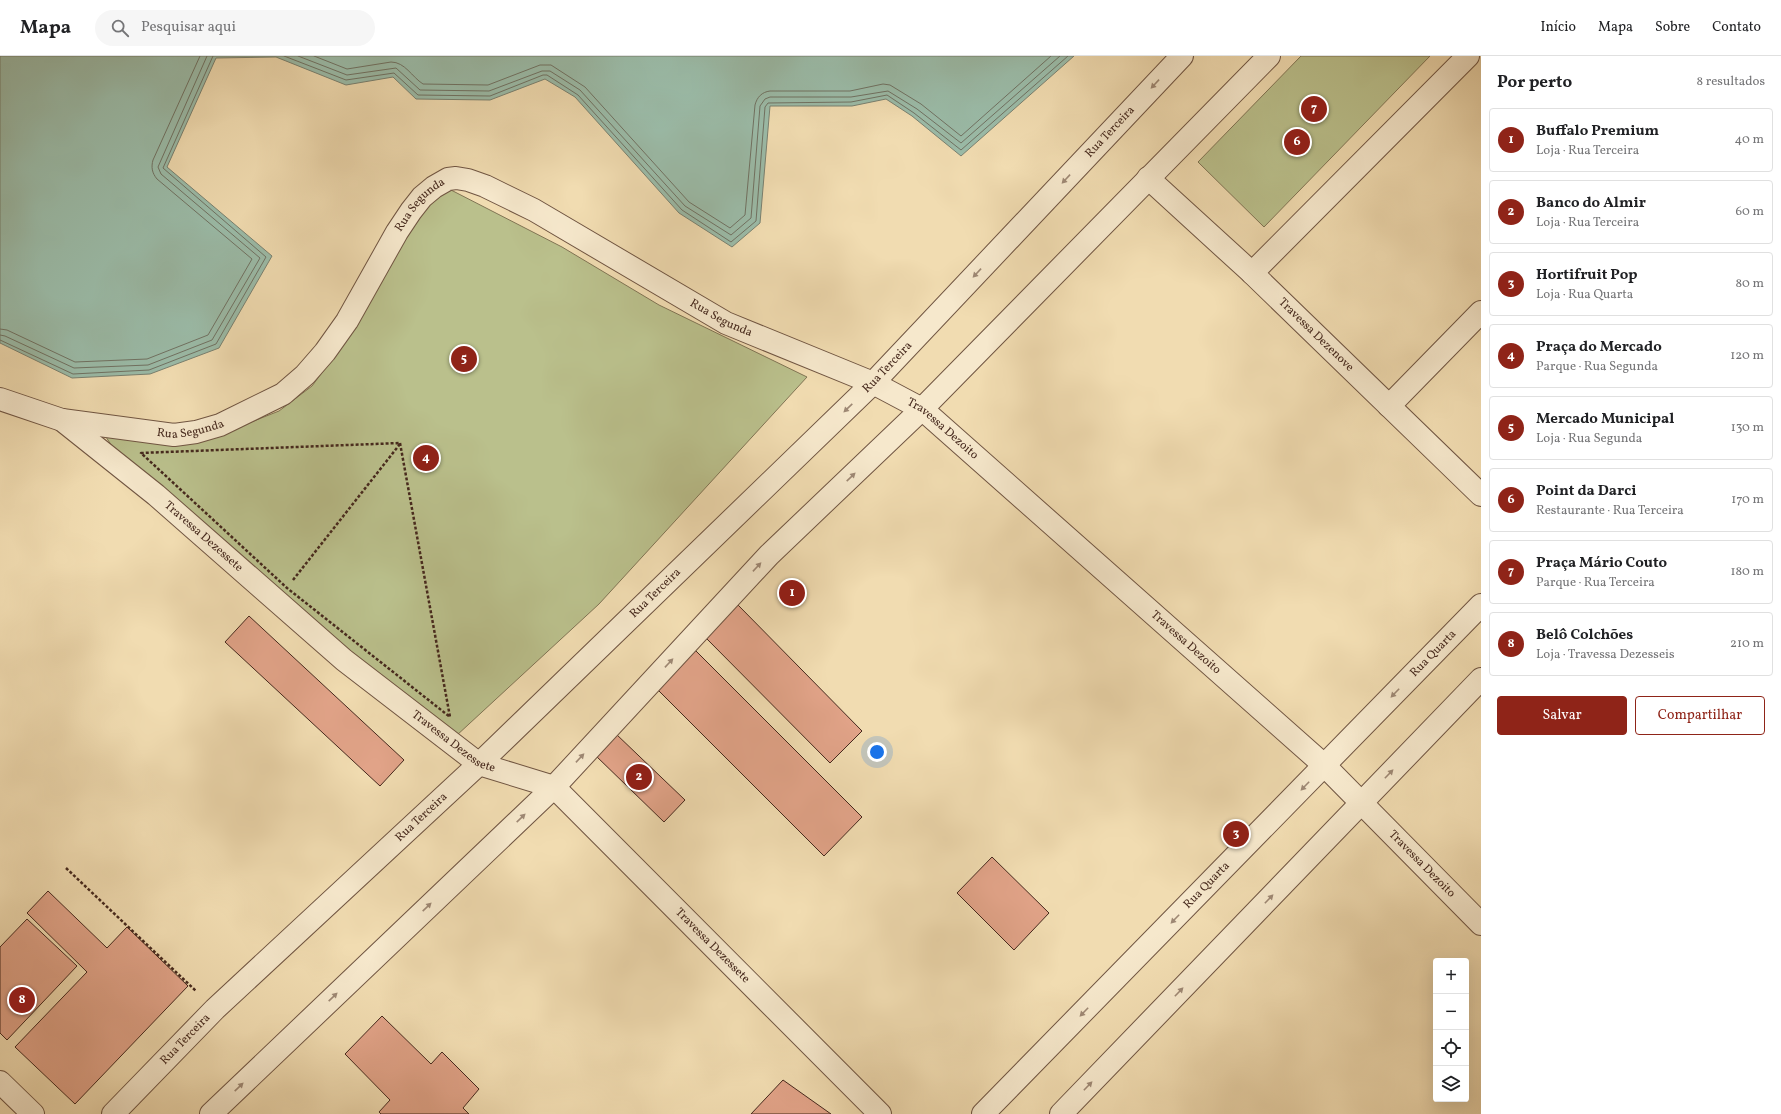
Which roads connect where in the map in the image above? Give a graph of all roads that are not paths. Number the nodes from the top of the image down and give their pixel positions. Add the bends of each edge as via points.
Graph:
1 (1182, 56) edge
2 (1269, 56) edge
3 (1468, 56) edge
4 (1148, 178) junction
5 (1252, 273) junction
6 (1481, 312) edge
7 (873, 383) junction
8 (0, 400) edge
9 (1389, 406) junction
10 (922, 409) junction
11 (62, 420) junction
12 (1481, 495) edge
13 (1481, 605) edge
14 (1481, 679) edge
15 (479, 764) junction
16 (1325, 766) junction
17 (554, 786) junction
18 (1362, 802) junction
19 (1481, 924) edge
20 (0, 1082) edge
21 (34, 1114) edge
22 (113, 1114) edge
23 (211, 1114) edge
24 (880, 1114) edge
25 (984, 1114) edge
26 (1061, 1114) edge

1 -> 7 street, Rua Terceira
2 - 4 street
3 - 5 street
4 - 5 street, Travessa Dezenove
4 - 10 street
5 - 9 street, Travessa Dezenove
6 - 9 street
7 - 10 street, Travessa Dezoito
7 - 11 street, Rua Segunda via 726,324 534,210 485,186 456,178 448,179 434,187 410,211 325,352 305,375 283,394 220,425 174,435
7 -> 15 street, Rua Terceira
8 - 11 street, Travessa Dezessete
9 - 12 street, Travessa Dezenove
10 - 16 street, Travessa Dezoito
17 -> 10 street via 769,555
11 - 15 street, Travessa Dezessete via 156,495 344,660
13 -> 16 street, Rua Quarta
18 -> 14 street
15 - 17 street, Travessa Dezessete
15 - 22 street, Rua Terceira via 215,1009
16 - 18 street, Travessa Dezoito
16 -> 25 street, Rua Quarta
23 -> 17 street
17 - 24 street, Travessa Dezessete
18 - 19 street, Travessa Dezoito
26 -> 18 street
20 - 21 street

